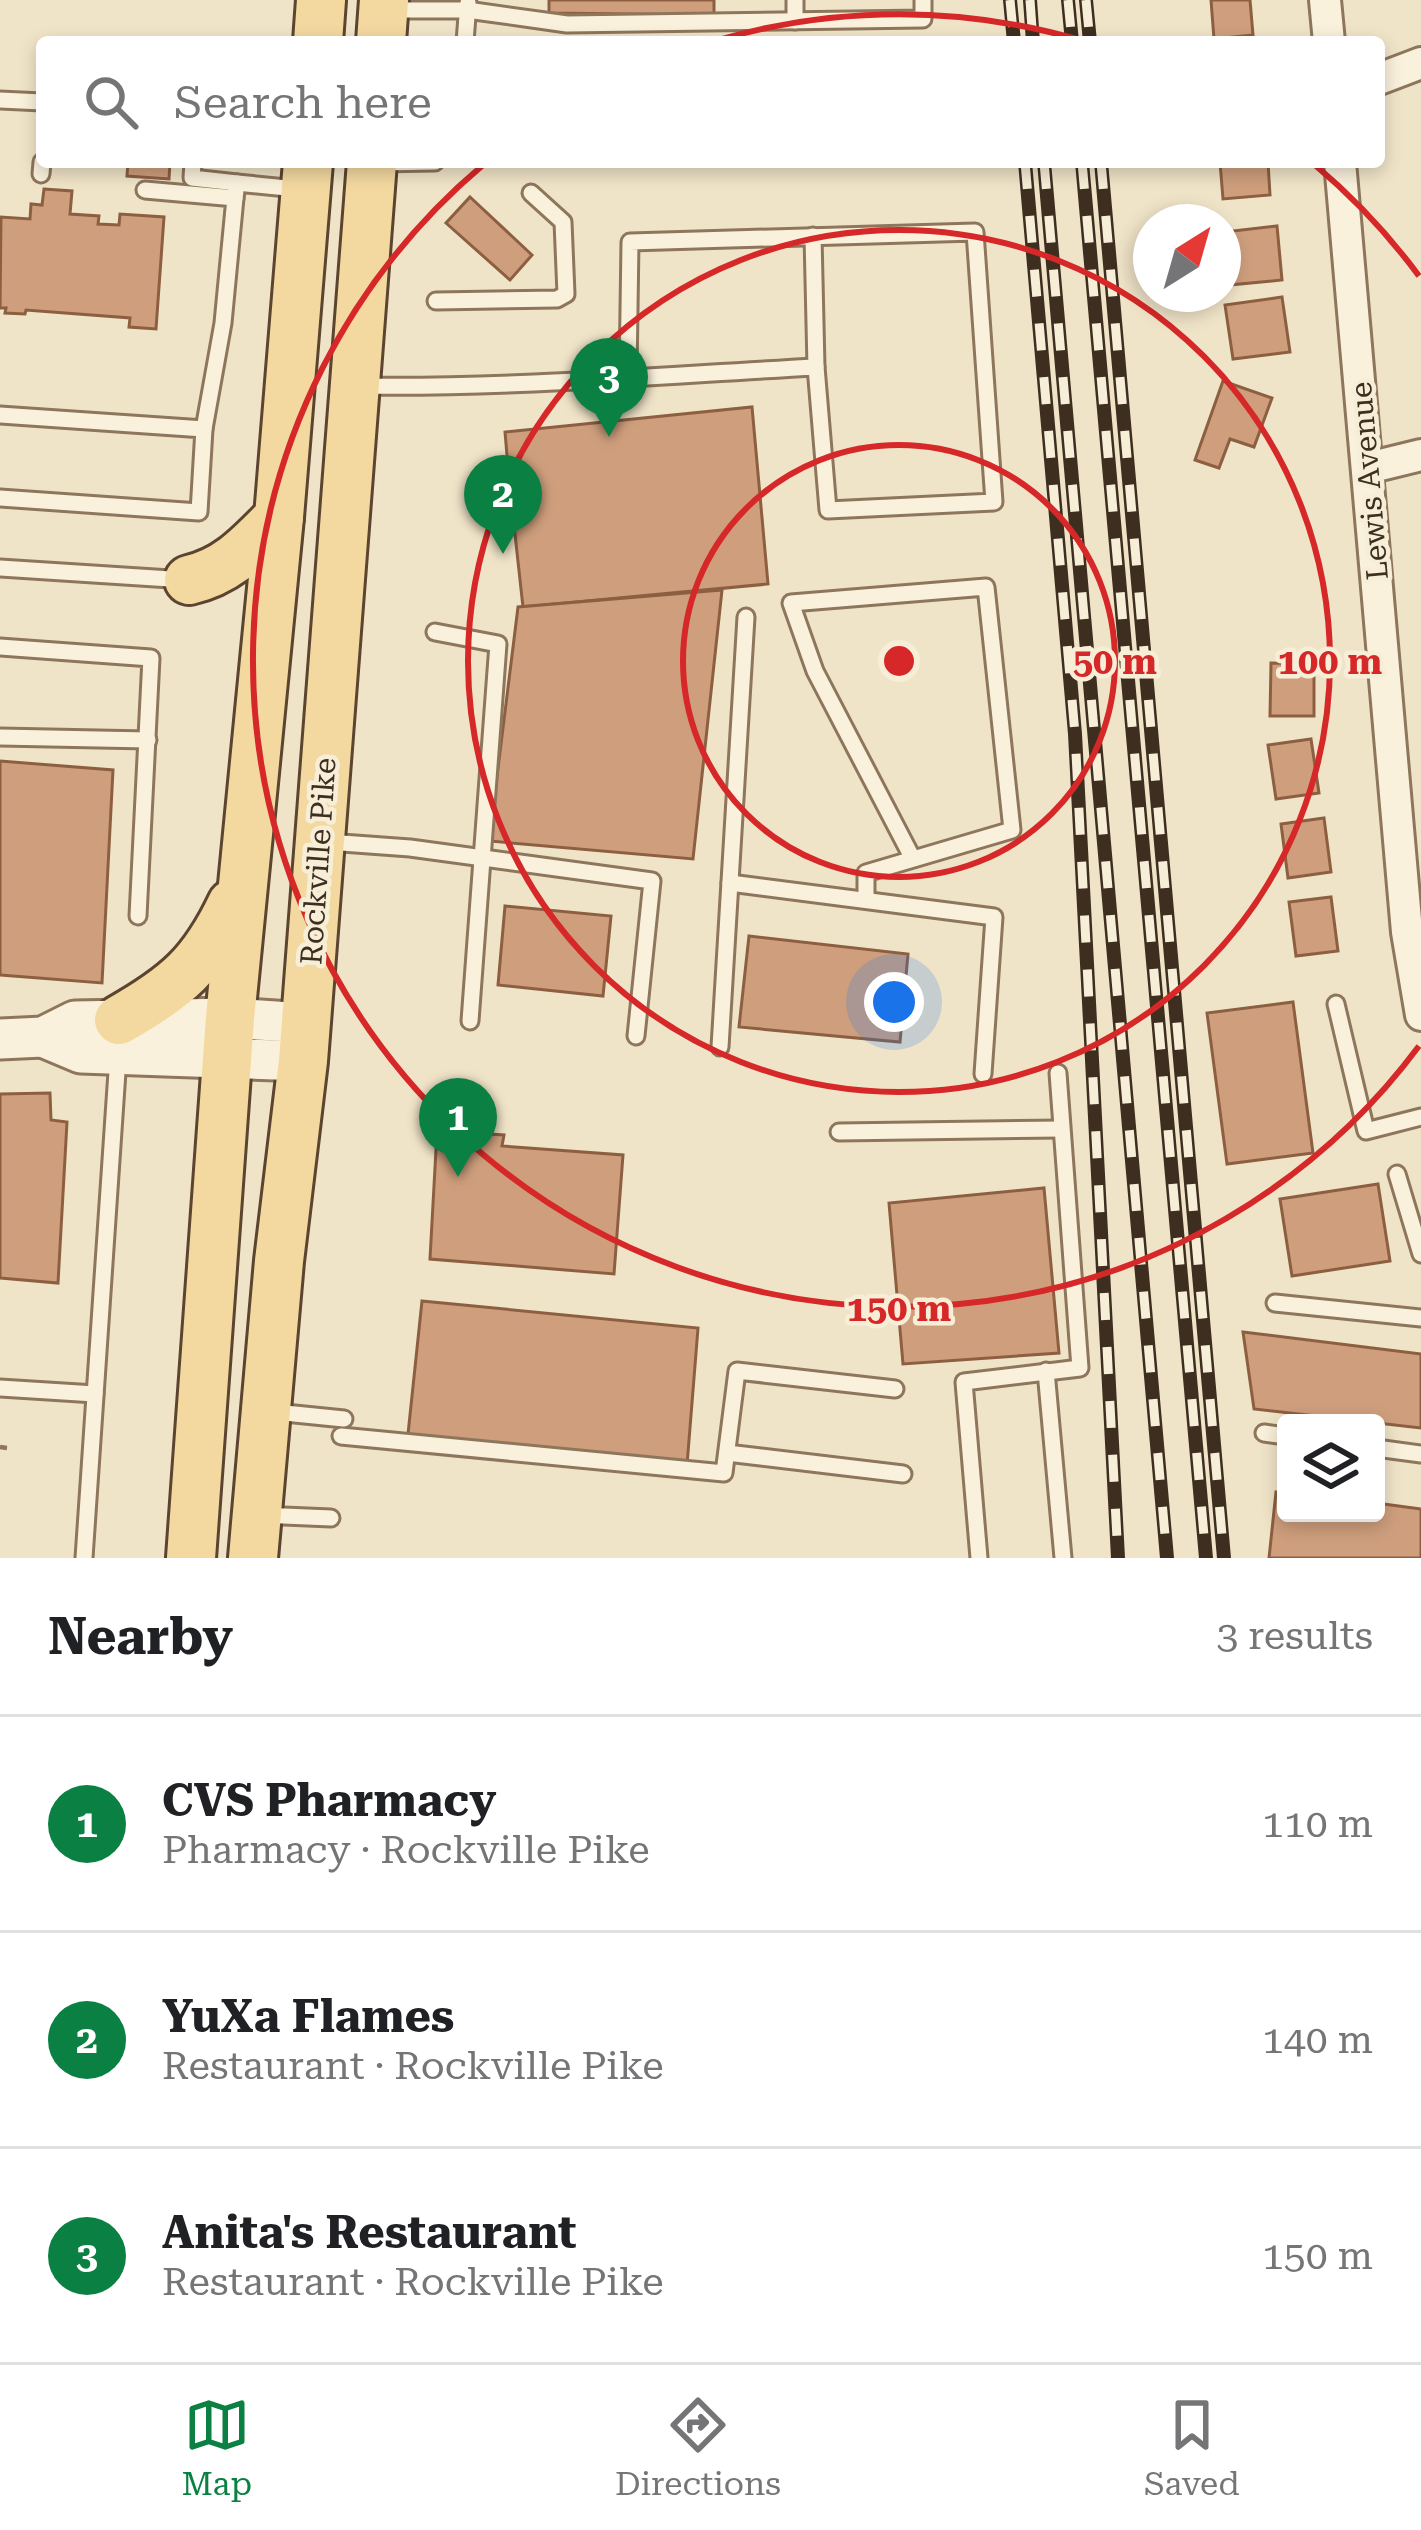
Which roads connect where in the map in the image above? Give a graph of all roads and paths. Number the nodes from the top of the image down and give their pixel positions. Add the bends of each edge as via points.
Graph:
1 (321, 0) edge
2 (795, 0) edge
3 (923, 0) edge
4 (1325, 0) edge
5 (468, 5) edge
6 (382, 17) edge
7 (795, 21) junction
8 (318, 36) edge
9 (465, 36) edge
10 (1328, 36) edge
11 (1421, 63) edge
12 (1385, 77) edge
13 (0, 100) edge
14 (36, 103) edge
15 (193, 168) edge
16 (220, 168) edge
17 (245, 168) edge
18 (372, 168) edge
19 (1341, 168) edge
20 (307, 176) edge
21 (219, 181) junction
22 (239, 188) junction
23 (145, 190) dead end
24 (531, 193) dead end
25 (813, 236) junction
26 (436, 301) dead end
27 (817, 368) junction
28 (628, 377) junction
29 (354, 386) junction
30 (0, 415) edge
31 (204, 429) junction
32 (1421, 455) edge
33 (1368, 468) junction
34 (0, 498) edge
35 (279, 517) junction
36 (0, 568) edge
37 (189, 580) junction
38 (746, 617) dead end
39 (435, 632) dead end
40 (0, 646) edge
41 (264, 650) junction
42 (0, 737) edge
43 (148, 740) junction
44 (319, 841) junction
45 (479, 859) junction
46 (914, 859) junction
47 (244, 878) junction
48 (730, 883) junction
49 (866, 900) junction
50 (138, 916) dead end
51 (1336, 1004) dead end
52 (1421, 1016) edge
53 (470, 1021) dead end
54 (636, 1036) dead end
55 (118, 1037) junction
56 (229, 1038) junction
57 (0, 1039) edge
58 (304, 1042) junction
59 (720, 1047) dead end
60 (982, 1073) dead end
61 (1058, 1073) dead end
62 (1421, 1117) edge
63 (1061, 1129) junction
64 (839, 1132) dead end
65 (1397, 1174) dead end
66 (1421, 1254) edge
67 (1276, 1303) dead end
68 (1421, 1318) edge
69 (1046, 1371) junction
70 (0, 1388) edge
71 (895, 1389) dead end
72 (95, 1394) junction
73 (266, 1411) junction
74 (1264, 1433) dead end
75 (1277, 1435) edge
76 (1385, 1449) edge
77 (727, 1453) junction
78 (1421, 1454) edge
79 (903, 1474) dead end
80 (331, 1518) dead end
81 (255, 1536) edge
82 (84, 1558) edge
83 (191, 1558) edge
84 (979, 1558) edge
85 (1063, 1558) edge

1 - 8 main road
2 - 7 lane
3 - 7 lane via 922,19
4 - 10 street
5 - 6 lane
5 - 7 lane via 566,24
5 - 9 lane
11 - 12 street
13 - 14 lane
15 - 21 lane via 192,178
16 - 21 lane
17 - 22 lane
18 - 29 main road, Rockville Pike
19 - 33 street, Lewis Avenue
20 - 22 lane
20 - 35 main road
21 - 22 lane
22 - 23 lane
22 - 31 lane
24 - 26 lane via 563,222 566,294
25 - 27 lane
25 - 27 lane via 975,232 994,502 828,510
25 - 28 lane via 629,242
27 - 28 lane
28 - 29 lane
29 - 44 main road, Rockville Pike
30 - 31 lane
31 - 34 lane via 199,512
32 - 33 street
33 - 52 street, Lewis Avenue
35 - 37 main road via 234,562
35 - 41 main road
36 - 37 lane
37 - 41 main road
38 - 48 lane
39 - 45 lane via 498,644
40 - 43 lane via 151,658
41 - 47 main road
42 - 43 lane
43 - 50 lane
44 - 45 lane
44 - 58 main road, Rockville Pike
45 - 53 lane
45 - 54 lane via 652,881
46 - 46 lane via 1012,830 986,587 791,603 815,671
46 - 49 lane via 866,873
47 - 55 main road via 208,951
47 - 56 main road
48 - 49 lane
48 - 59 lane
49 - 60 lane via 994,917
51 - 62 lane via 1366,1131
55 - 56 street
55 - 57 street via 75,1021 43,1037
55 - 72 lane
56 - 58 street
56 - 83 main road
58 - 73 main road, Rockville Pike
61 - 63 lane
63 - 64 lane
63 - 69 lane via 1080,1368
65 - 66 lane
67 - 68 lane
69 - 84 lane via 964,1382
69 - 85 lane
70 - 72 lane
71 - 77 lane via 737,1371
72 - 82 lane
73 - 77 lane via 342,1428 724,1473
73 - 81 main road, Rockville Pike
74 - 75 lane
76 - 78 lane
77 - 79 lane
80 - 81 lane

